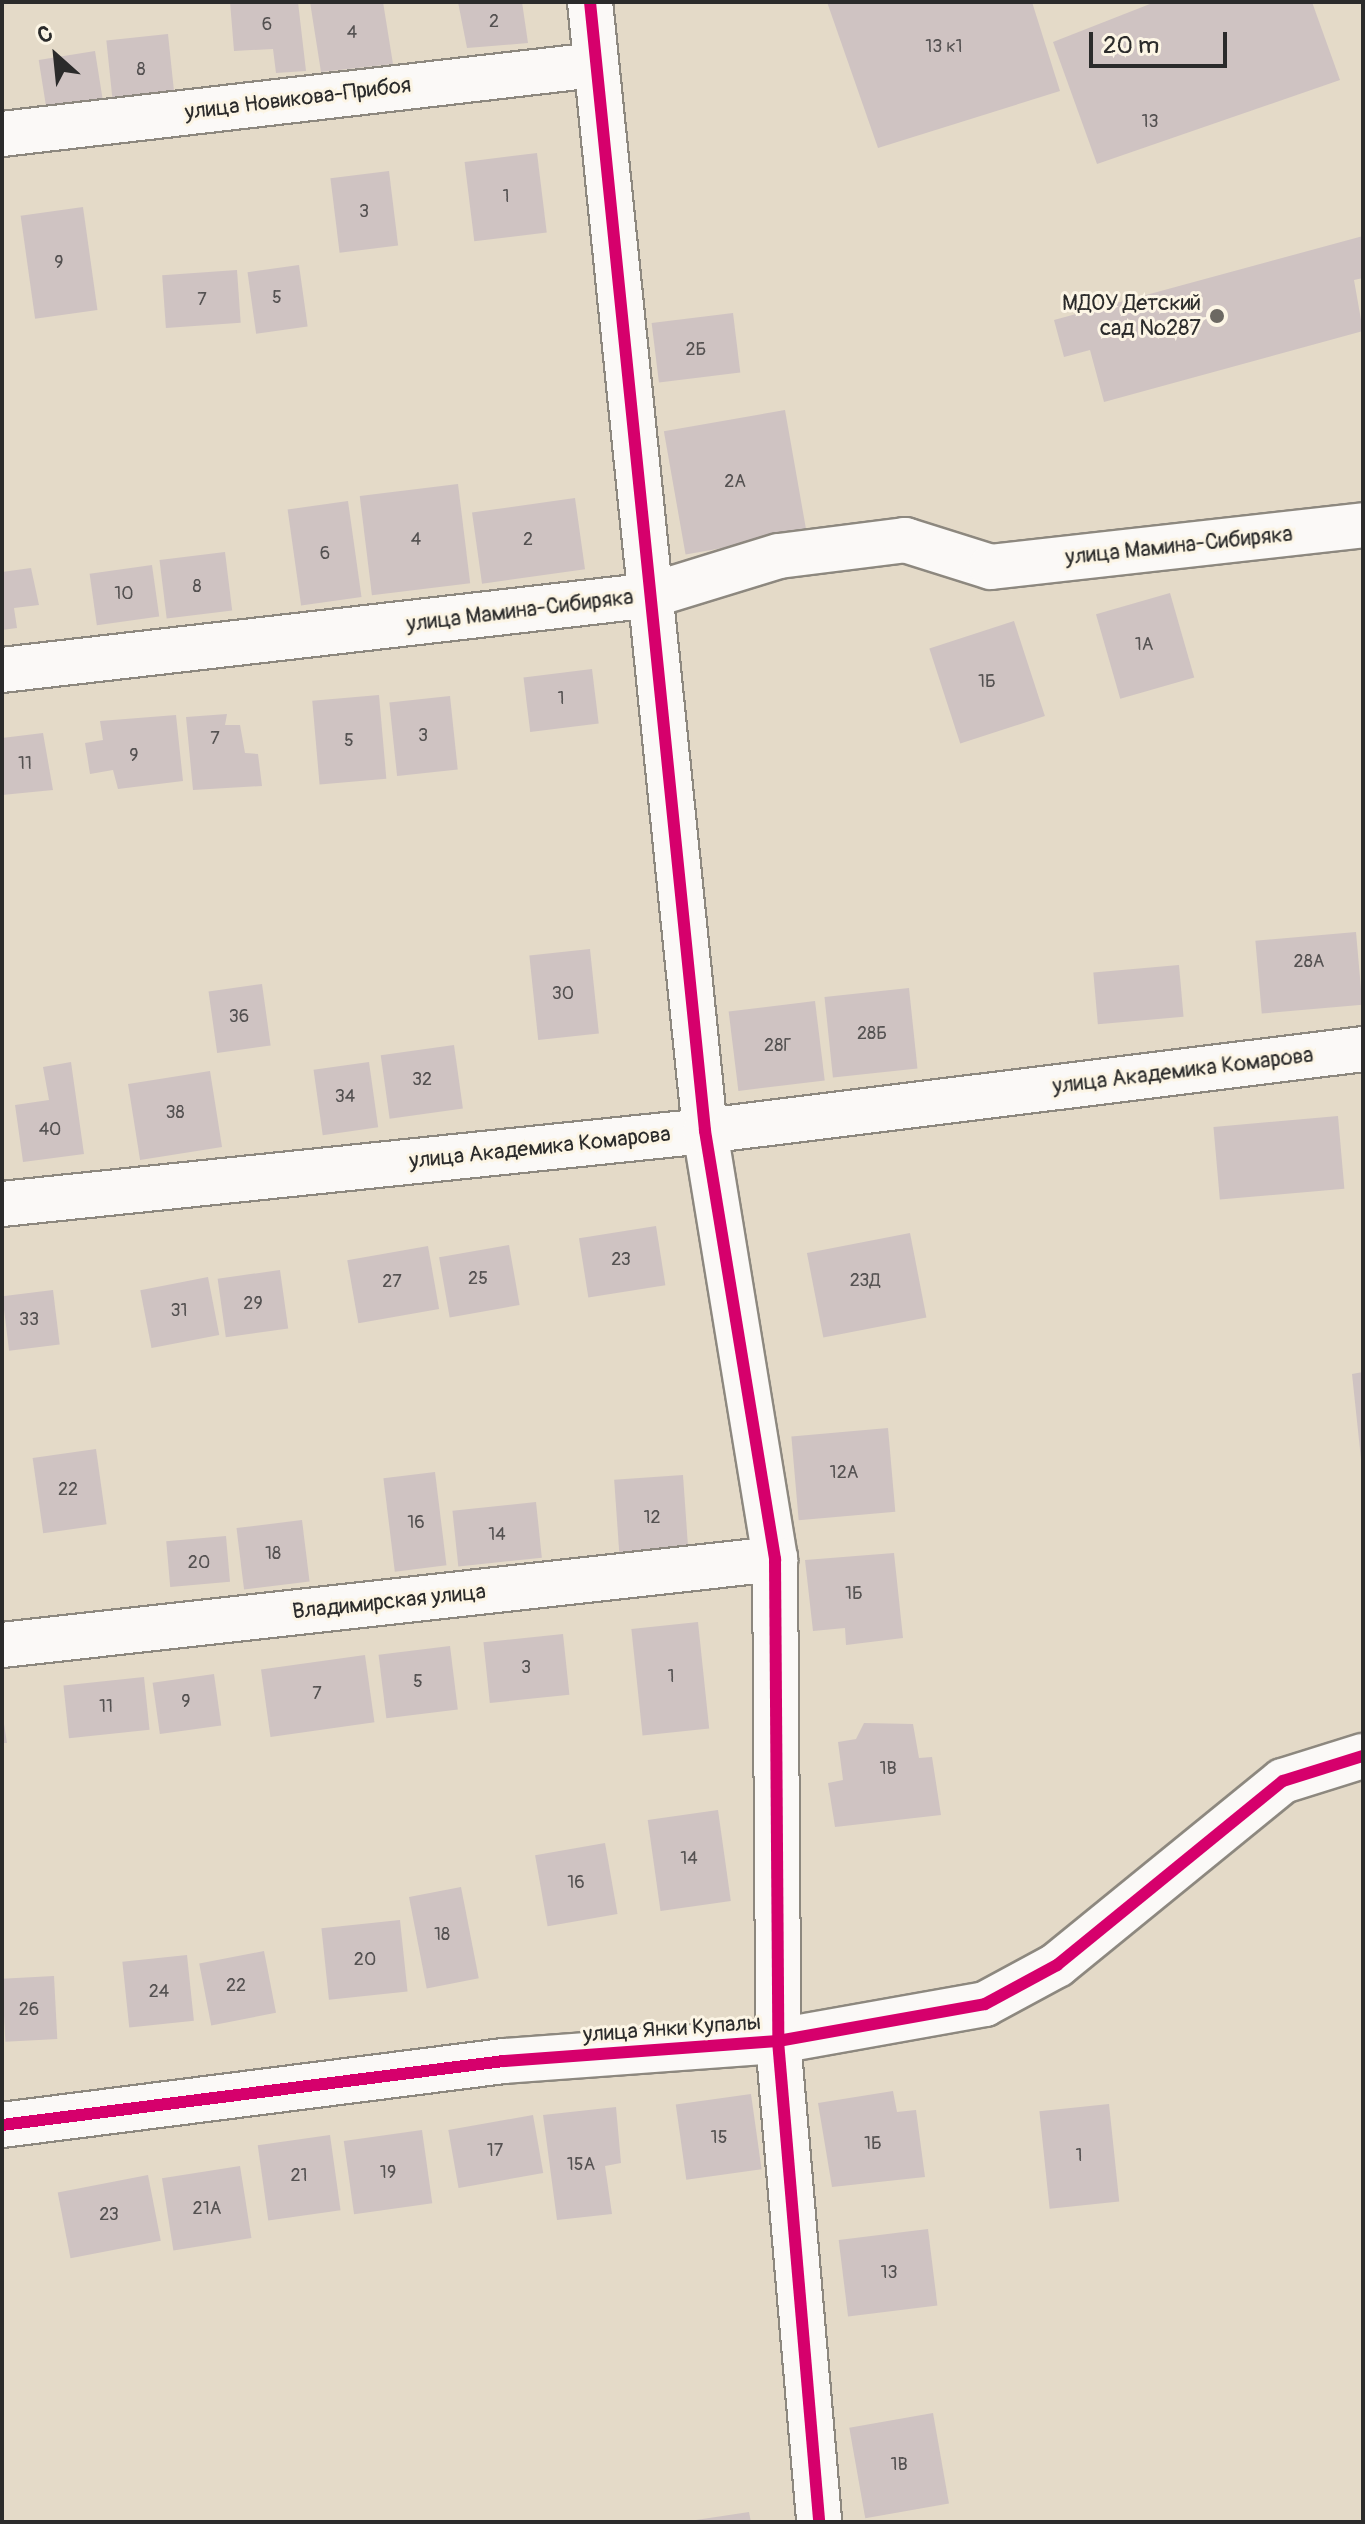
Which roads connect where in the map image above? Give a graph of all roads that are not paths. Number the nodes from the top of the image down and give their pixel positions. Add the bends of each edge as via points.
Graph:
1 (590, 2) edge
2 (595, 65) junction
3 (2, 134) edge
4 (1363, 525) edge
5 (652, 595) junction
6 (2, 670) edge
7 (1363, 1049) edge
8 (705, 1131) junction
9 (2, 1204) edge
10 (775, 1559) junction
11 (2, 1645) edge
12 (1363, 1756) edge
13 (778, 2041) junction
14 (2, 2125) edge
15 (819, 2522) edge

1 - 2 street
2 - 3 street, улица Новикова-Прибоя
2 - 5 street
4 - 5 street, улица Мамина-Сибиряка via 991,567 905,540 779,556
5 - 6 street, улица Мамина-Сибиряка
5 - 8 street
7 - 8 street, улица Академика Комарова
8 - 9 street, улица Академика Комарова
8 - 10 street
10 - 11 street, Владимирская улица
10 - 13 street
12 - 13 street, улица Янки Купалы via 1283,1781 1057,1965 985,2004
13 - 14 street, улица Янки Купалы via 504,2061
13 - 15 street

